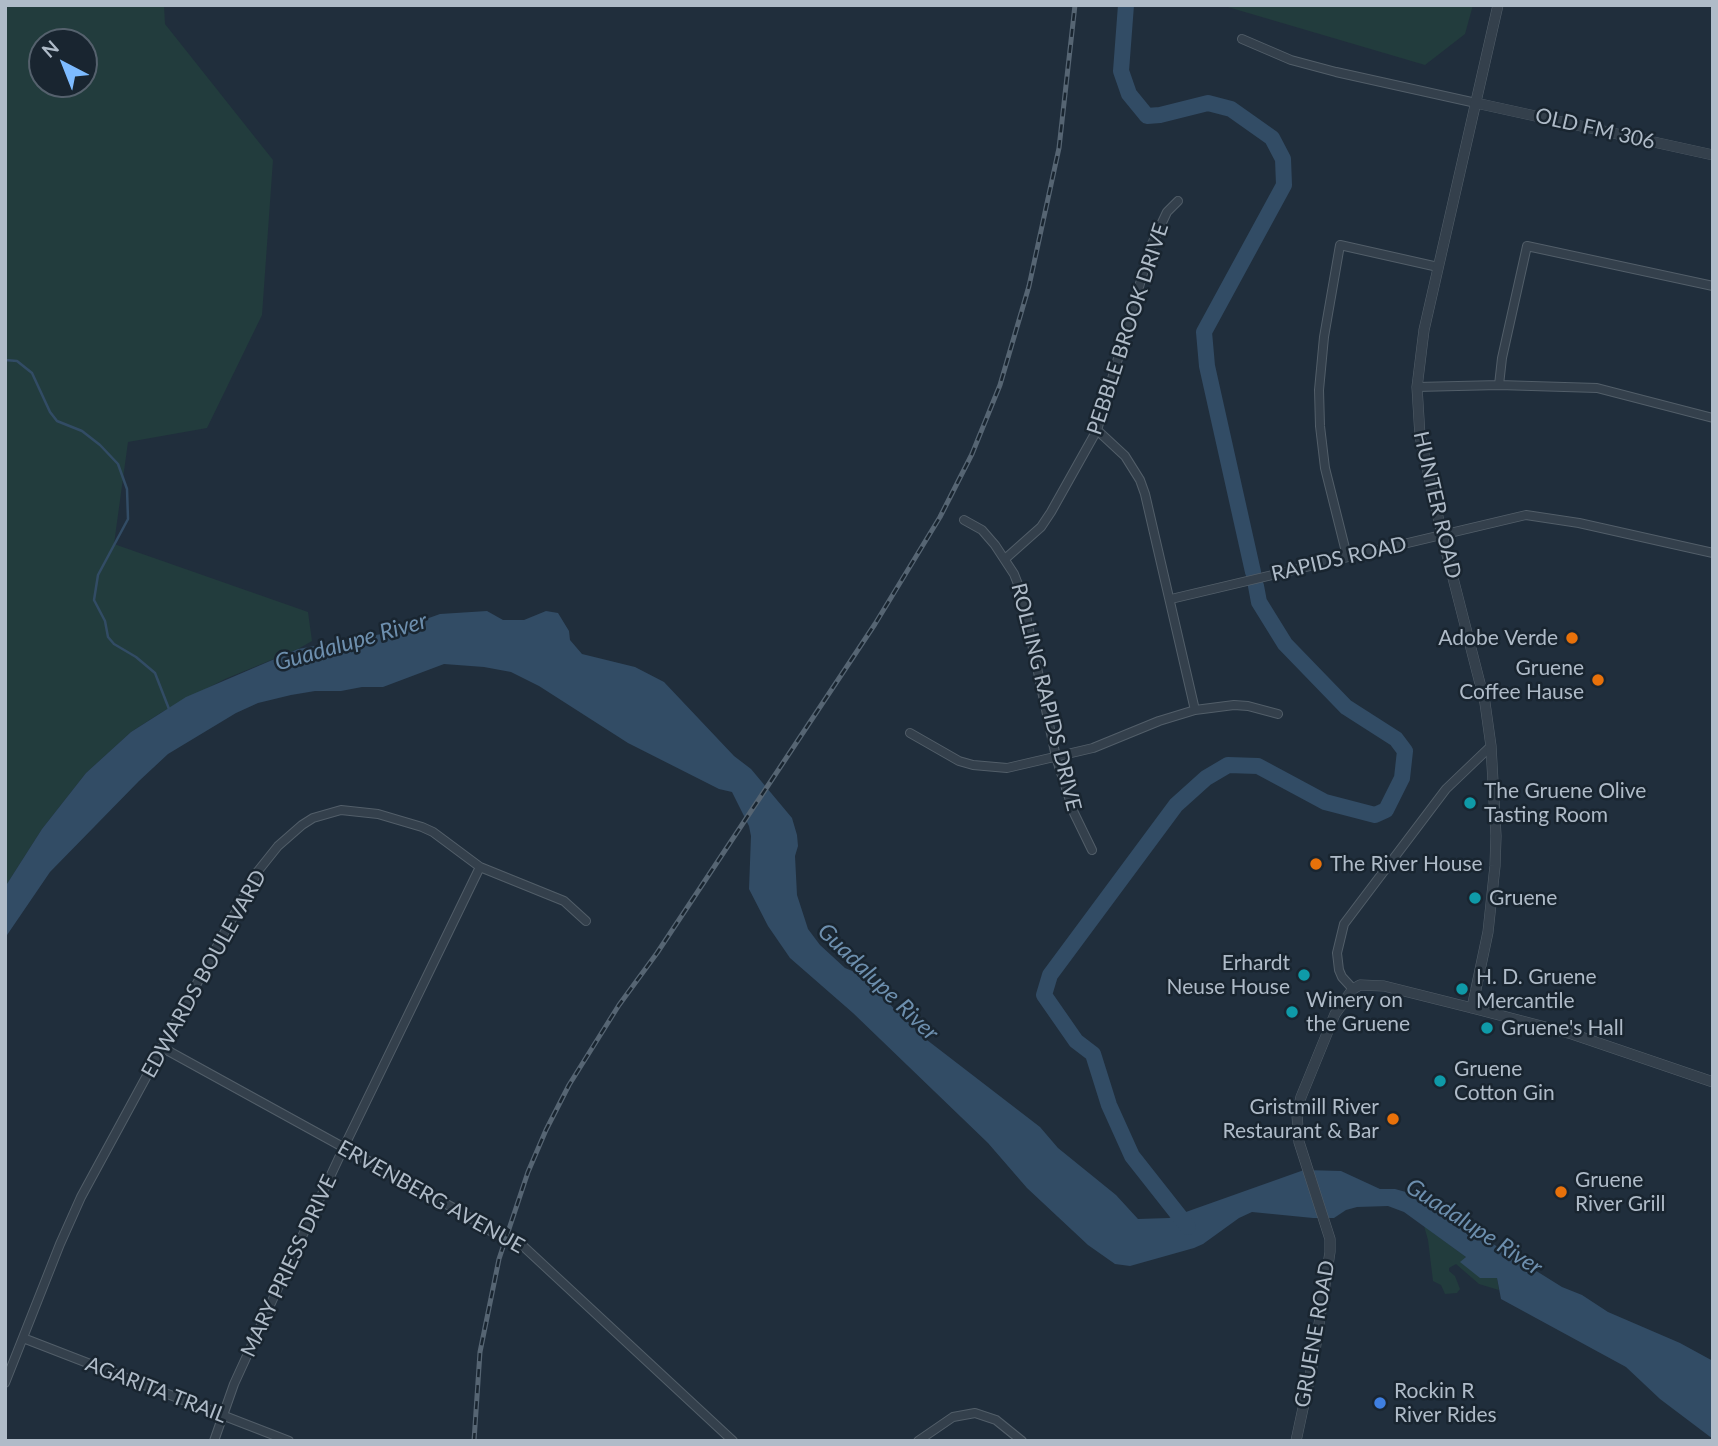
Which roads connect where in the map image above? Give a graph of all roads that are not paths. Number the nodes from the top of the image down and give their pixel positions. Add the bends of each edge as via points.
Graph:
1 (1498, 5) edge
2 (1242, 39) dead end
3 (1476, 103) junction
4 (1713, 155) edge
5 (1178, 201) dead end
6 (1438, 267) junction
7 (1713, 286) edge
8 (1499, 385) junction
9 (1417, 387) junction
10 (1713, 418) edge
11 (1097, 429) junction
12 (964, 520) dead end
13 (1442, 535) junction
14 (1713, 553) edge
15 (1347, 556) junction
16 (1005, 559) junction
17 (1171, 599) junction
18 (1195, 710) junction
19 (1278, 714) dead end
20 (910, 733) dead end
21 (1491, 746) junction
22 (1056, 757) junction
23 (1092, 850) dead end
24 (480, 867) junction
25 (586, 921) dead end
26 (1353, 989) junction
27 (1472, 1008) junction
28 (163, 1048) junction
29 (1713, 1082) edge
30 (344, 1147) junction
31 (23, 1338) junction
32 (5, 1383) edge
33 (222, 1416) junction
34 (214, 1441) edge
35 (289, 1441) edge
36 (733, 1441) edge
37 (918, 1441) edge
38 (1022, 1441) edge
39 (1296, 1441) edge

1 - 3 street, HUNTER ROAD
2 - 3 street via 1292,60
3 - 4 street, OLD FM 306
3 - 6 street, HUNTER ROAD
5 - 11 street, PEBBLE BROOK DRIVE via 1167,212 1151,246
6 - 9 street, HUNTER ROAD
6 - 15 street via 1340,246 1324,337 1319,402 1325,468
7 - 8 street via 1527,246
8 - 9 street
8 - 10 street via 1597,388
9 - 13 street, HUNTER ROAD via 1420,436
11 - 16 street, PEBBLE BROOK DRIVE via 1041,527
11 - 17 street via 1125,456 1140,480
12 - 16 street, ROLLING RAPIDS DRIVE via 982,530
13 - 14 street, RAPIDS ROAD via 1525,514
13 - 15 street, RAPIDS ROAD
13 - 21 street, HUNTER ROAD via 1485,703
15 - 17 street, RAPIDS ROAD
16 - 22 street, ROLLING RAPIDS DRIVE via 1021,592
17 - 18 street
18 - 19 street via 1248,705
18 - 22 street
20 - 22 street via 974,765 1007,768
21 - 26 street via 1446,789 1344,924 1337,953 1339,970
21 - 27 street, HUNTER ROAD via 1495,866 1488,932
22 - 23 street, ROLLING RAPIDS DRIVE
24 - 25 street, EDWARDS BOULEVARD via 564,901
24 - 28 street, EDWARDS BOULEVARD via 433,832 378,814 341,810 313,818 284,841 258,871
24 - 30 street, MARY PRIESS DRIVE
26 - 27 street via 1384,986
26 - 39 street, GRUENE ROAD via 1335,1014 1297,1115 1299,1142 1330,1239 1330,1252
27 - 29 street via 1572,1034
28 - 30 street, ERVENBERG AVENUE
28 - 31 street, EDWARDS BOULEVARD via 71,1217
30 - 33 street, MARY PRIESS DRIVE
30 - 36 street, ERVENBERG AVENUE via 531,1253
31 - 32 street, EDWARDS BOULEVARD
31 - 33 street, AGARITA TRAIL
33 - 34 street, MARY PRIESS DRIVE
33 - 35 street, AGARITA TRAIL
37 - 38 street via 953,1417 975,1413 996,1420

